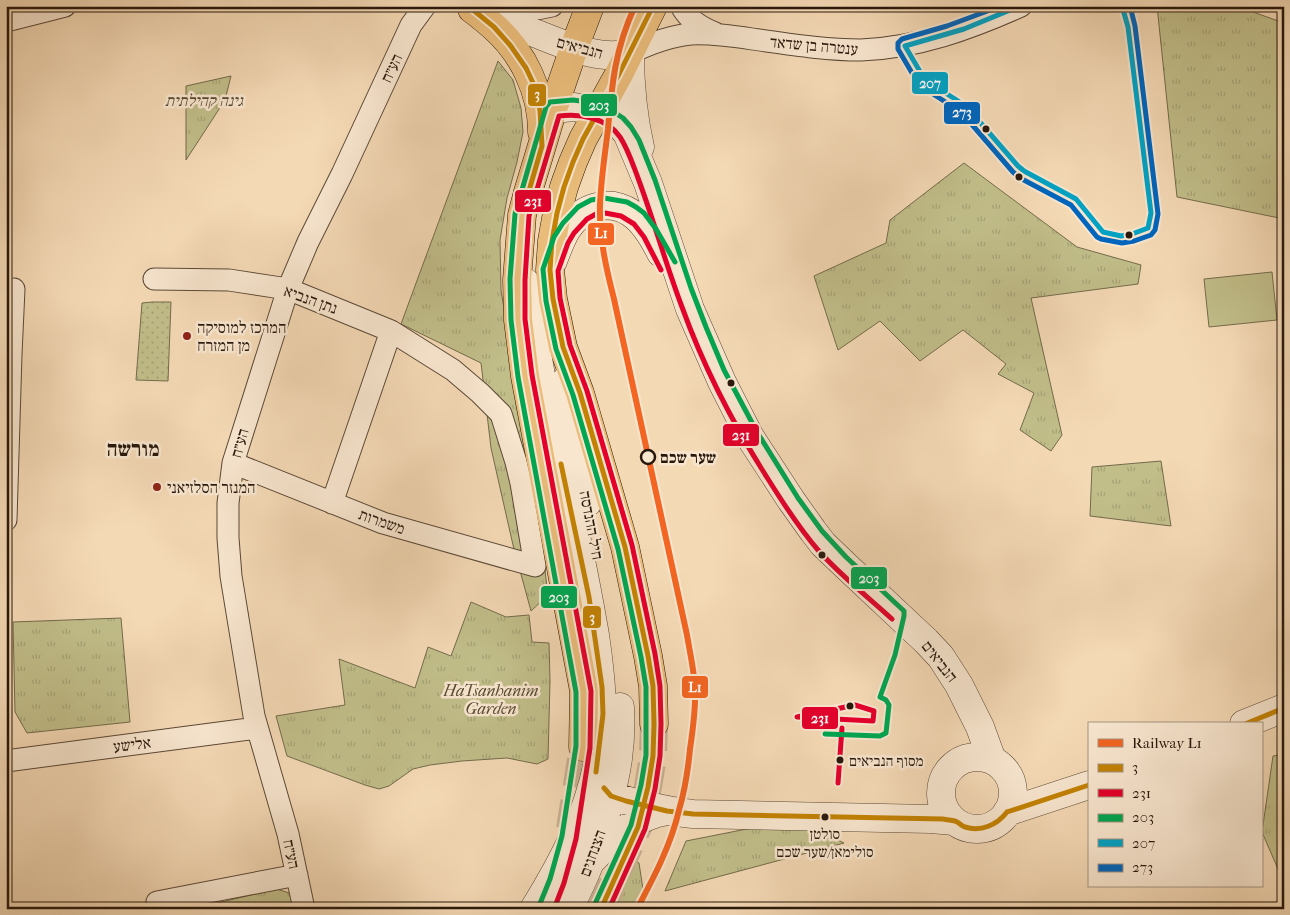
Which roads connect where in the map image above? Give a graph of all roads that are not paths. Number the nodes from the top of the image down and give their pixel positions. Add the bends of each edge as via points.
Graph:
1 (65, 6) edge
2 (425, 6) edge
3 (506, 6) edge
4 (552, 6) edge
5 (590, 6) edge
6 (653, 6) edge
7 (681, 6) edge
8 (1021, 6) edge
9 (468, 8) edge
10 (6, 21) edge
11 (720, 35) junction
12 (574, 48) junction
13 (630, 53) junction
14 (553, 109) junction
15 (598, 111) junction
16 (542, 146) junction
17 (648, 182) junction
18 (520, 238) junction
19 (550, 270) junction
20 (154, 279) dead end
21 (288, 288) junction
22 (14, 289) dead end
23 (690, 308) junction
24 (391, 331) junction
25 (562, 347) junction
26 (233, 463) junction
27 (332, 503) junction
28 (6, 520) edge
29 (535, 566) joint
30 (966, 700) junction
31 (1284, 708) edge
32 (1249, 722) edge
33 (654, 724) tunnel mouth
34 (258, 728) junction
35 (583, 747) tunnel mouth
36 (963, 760) junction
37 (6, 761) edge
38 (1001, 769) junction
39 (596, 772) junction
40 (1084, 786) edge
41 (611, 796) junction
42 (667, 811) junction
43 (1007, 812) junction
44 (954, 821) junction
45 (591, 861) junction
46 (297, 875) junction
47 (157, 902) dead end
48 (304, 909) edge
49 (534, 909) edge
50 (568, 909) edge

1 - 10 street
2 - 21 street, הע״ח via 411,25
3 - 4 street via 528,9
5 - 12 highway, חיל ההנדסה
6 - 13 highway, חיל ההנדסה
7 - 11 street, ענטרה בן שדאד via 692,21
8 - 11 street, ענטרה בן שדאד via 996,18 904,46 861,50 816,48
9 - 12 street, הנביאים
9 - 16 highway via 494,27 526,68 536,89
11 - 13 street, ענטרה בן שדאד via 691,34 666,38
12 - 13 street, הנביאים via 616,56
12 - 14 highway, חיל ההנדסה
13 - 15 highway, חיל ההנדסה
13 - 17 street, הנביאים via 632,108
14 - 15 street, הנביאים via 574,107
14 - 16 highway, חיל ההנדסה
15 - 17 street, הנביאים via 627,133
15 - 19 highway, חיל ההנדסה via 564,187 552,241
16 - 18 highway, חיל ההנדסה via 522,215
17 - 23 street, הנביאים
18 - 35 highway via 517,280 519,330 584,691
18 - 39 street, חיל ההנדסה via 546,401 589,597 598,653 603,714
19 - 23 street, הנביאים via 561,240 582,213 594,207 616,207 632,213 650,233
19 - 25 highway, חיל ההנדסה
20 - 21 street, נתן הנביא via 229,280
21 - 24 street, נתן הנביא
21 - 26 street, הע״ח
22 - 28 street
23 - 30 street, הנביאים via 750,437 790,500 828,549 934,649
24 - 27 street
24 - 29 street, נתן הנביא via 453,370 501,414 518,469
25 - 33 highway via 580,393 625,547 648,656
25 - 41 street, חיל ההנדסה via 578,453 616,654 620,735 619,760
26 - 27 street, משמרות
26 - 34 street, הע״ח via 228,503 231,576
27 - 29 street, משמרות via 383,523
30 - 36 street, הנביאים via 968,734
30 - 38 street, הנביאים
31 - 32 street
34 - 37 street, אלישע
34 - 46 street, הע״ח
36 - 38 street via 975,757
36 - 44 street via 949,770 942,786 941,799
38 - 40 street via 1036,786
38 - 43 street via 1012,787 1013,796
39 - 41 street
39 - 49 street, הצנחנים via 576,832
40 - 43 street
41 - 42 street
41 - 45 street, הצנחנים
42 - 44 street
42 - 45 street via 648,815 628,826
43 - 44 street via 999,822 983,828 974,829
45 - 50 street, הצנחנים
46 - 47 street
46 - 48 street, הע״ח

